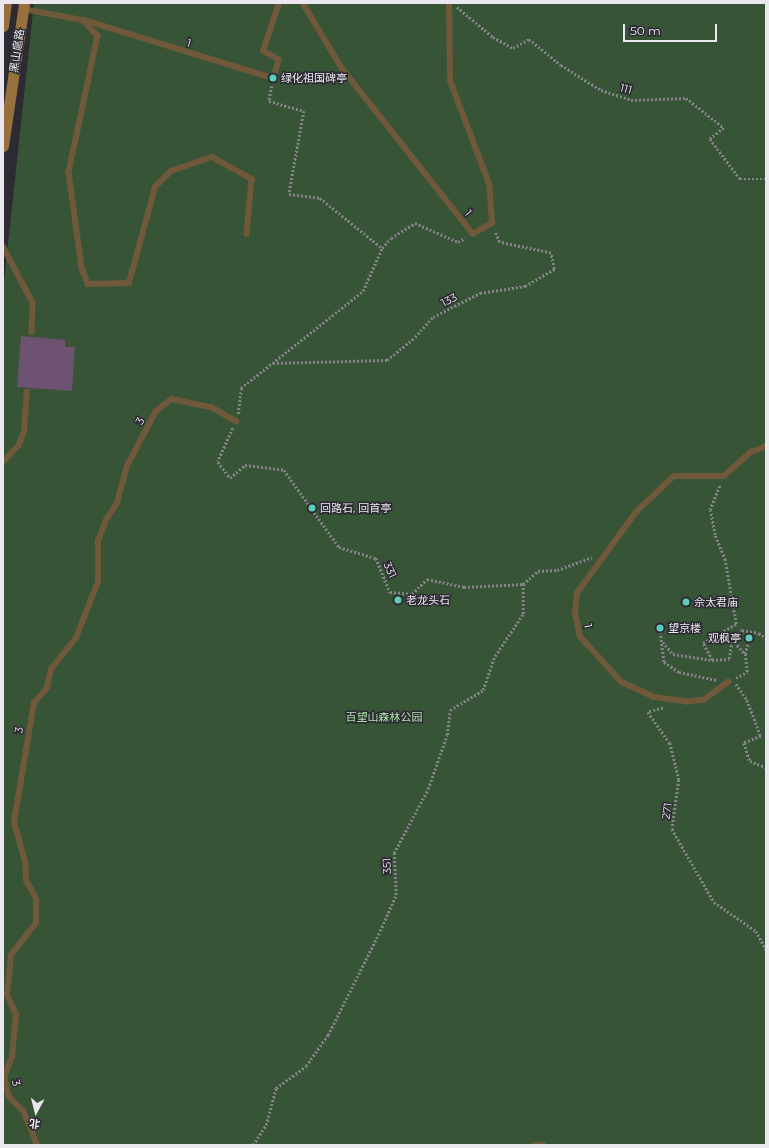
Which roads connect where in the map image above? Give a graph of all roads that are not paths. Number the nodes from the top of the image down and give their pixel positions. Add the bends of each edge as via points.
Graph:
1 (6, 3) edge
2 (279, 3) edge
3 (303, 3) edge
4 (450, 3) edge
5 (24, 6) edge
6 (83, 20) junction
7 (3, 26) edge
8 (3, 146) edge
9 (247, 234) dead end
10 (3, 246) edge
11 (32, 332) dead end
12 (27, 392) dead end
13 (236, 421) road end
14 (766, 446) edge
15 (3, 462) edge
16 (728, 682) road end
17 (37, 1145) edge
18 (535, 1145) edge
19 (543, 1145) edge

1 - 7 main road, 黑山扈路
2 - 6 lane, 1 / 1 via 263,52 279,60 273,78
3 - 4 lane, 1 / 1 via 342,68 473,234 492,224 489,184 450,81
5 - 6 lane, 1
5 - 8 main road, 黑山扈路
6 - 9 lane via 98,36 69,172 82,268 88,284 129,283 155,186 171,171 212,157 252,179
10 - 11 lane via 34,303
12 - 15 lane via 24,431 19,445
13 - 17 lane, 3 / 3 via 211,407 172,399 156,411 127,466 118,503 106,520 98,541 98,582 81,619 76,638 51,669 47,688 34,703 14,822 25,862 26,880 36,899 36,922 11,955 8,995 16,1015 12,1057 4,1077 9,1096 23,1111
14 - 16 lane, 1 / 1 via 752,452 724,476 674,476 636,512 576,593 575,612 580,637 620,682 653,697 687,702 704,700
18 - 19 lane

